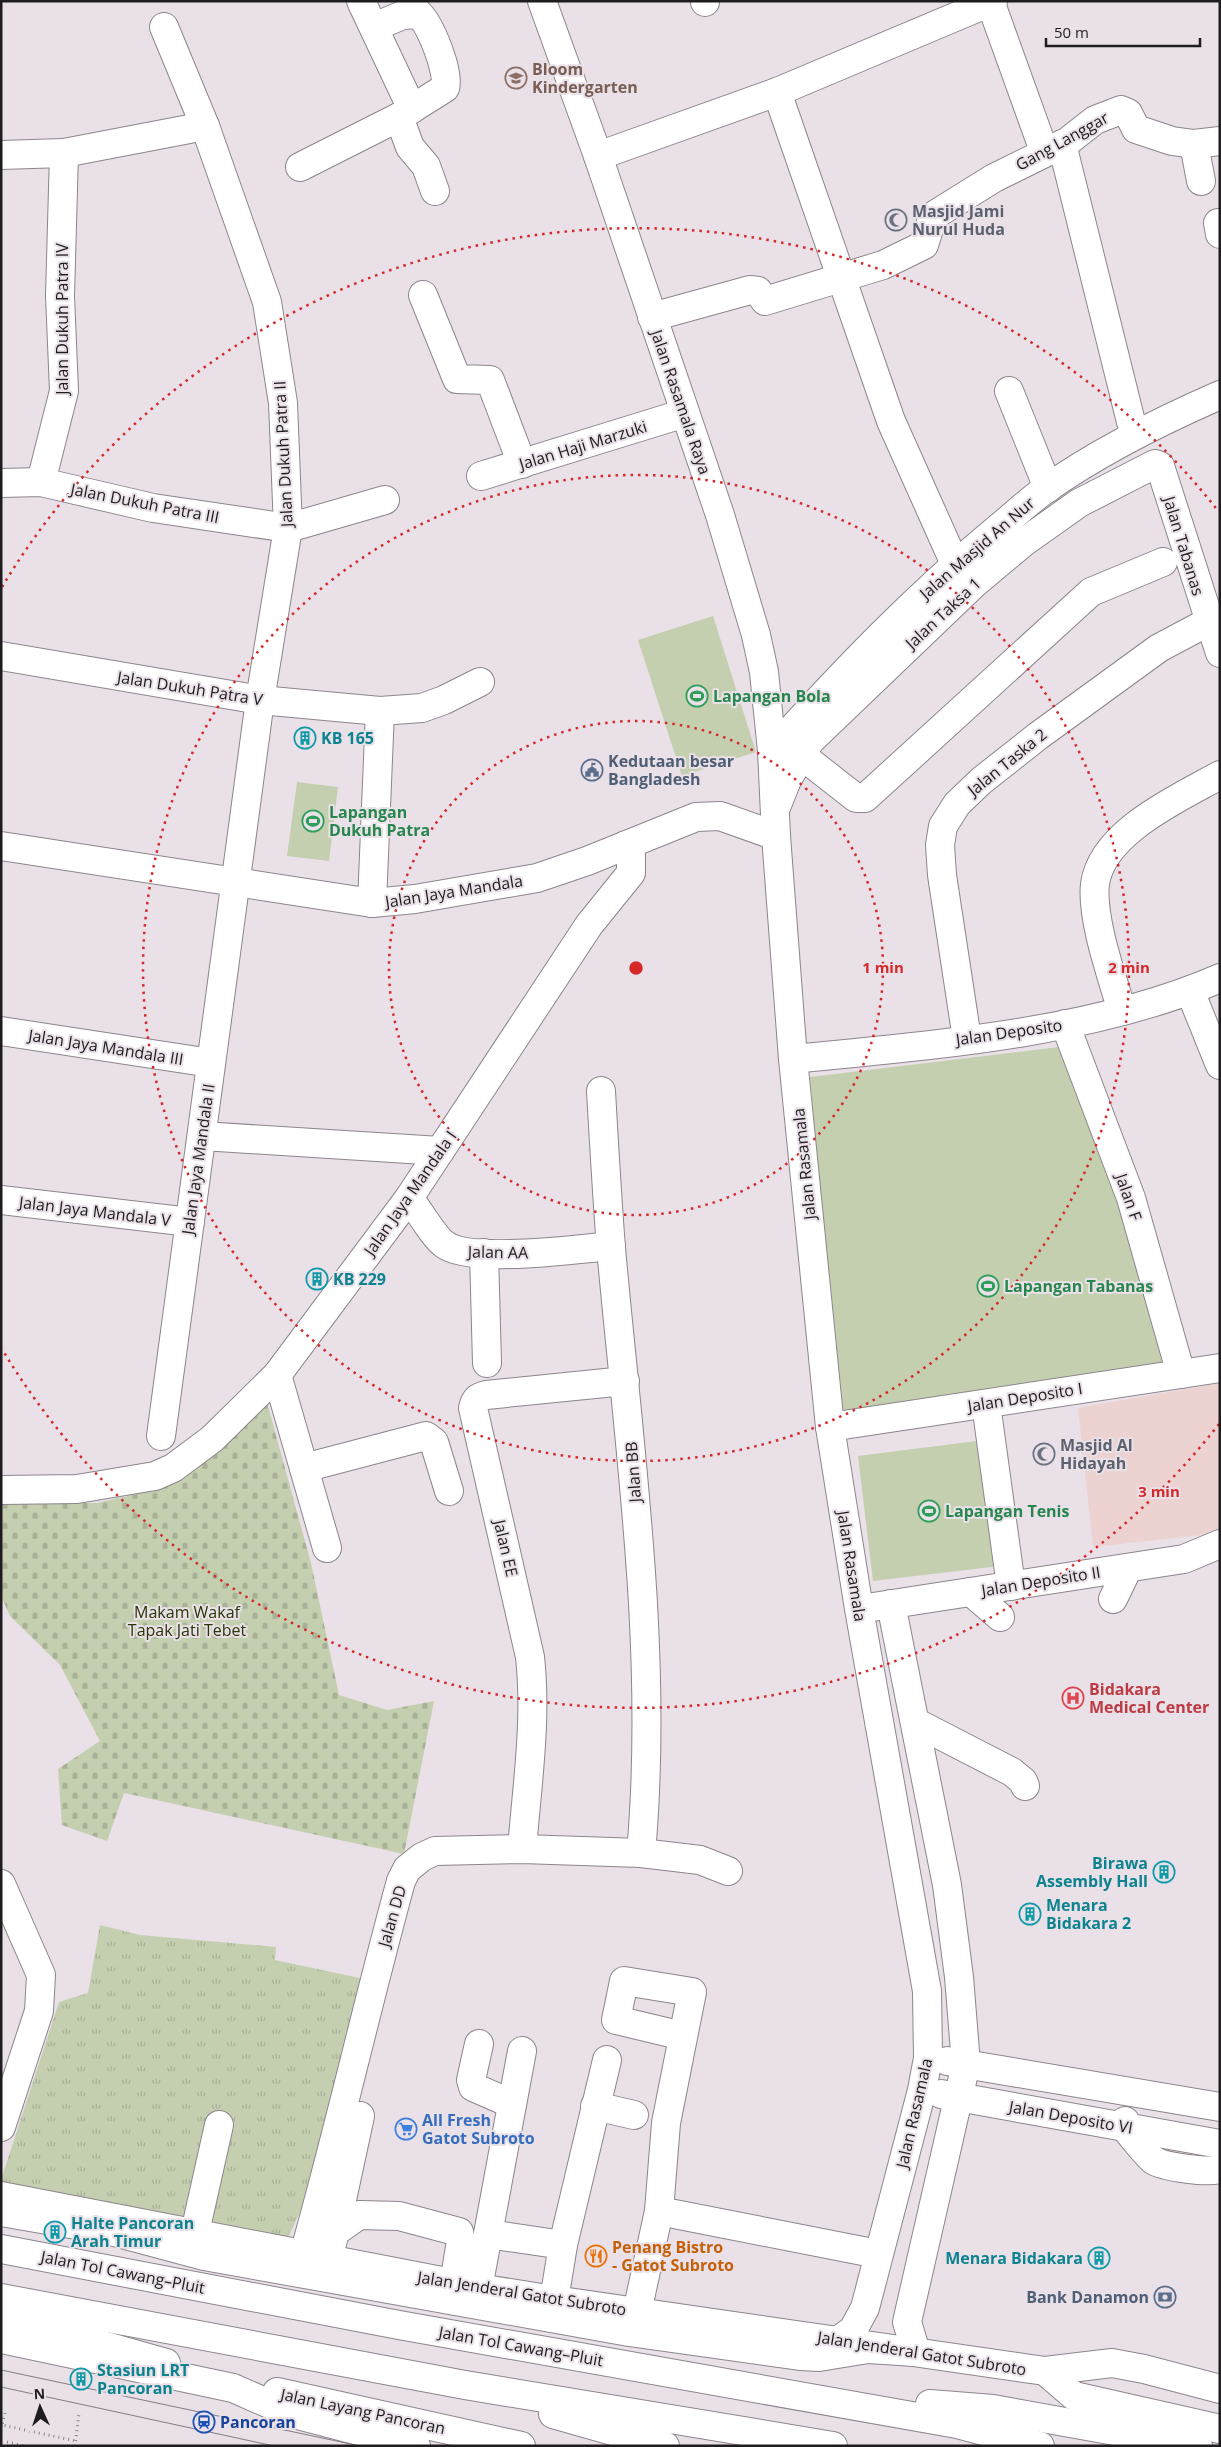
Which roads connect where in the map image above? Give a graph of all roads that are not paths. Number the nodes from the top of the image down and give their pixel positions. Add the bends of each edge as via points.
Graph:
1 (361, 1) edge
2 (542, 1) edge
3 (991, 2) edge
4 (164, 27) dead end
5 (374, 27) junction
6 (777, 92) junction
7 (406, 113) junction
8 (205, 126) junction
9 (1207, 143) edge
10 (1053, 148) junction
11 (64, 153) junction
12 (1, 155) edge
13 (598, 156) junction
14 (300, 167) dead end
15 (1201, 181) dead end
16 (435, 191) dead end
17 (841, 279) junction
18 (423, 295) dead end
19 (652, 316) junction
20 (1009, 391) dead end
21 (1220, 395) edge
22 (685, 414) junction
23 (1134, 434) junction
24 (522, 464) junction
25 (1160, 466) joint
26 (481, 476) dead end
27 (41, 482) junction
28 (1, 483) edge
29 (1048, 488) junction
30 (385, 500) dead end
31 (288, 528) junction
32 (1163, 562) dead end
33 (955, 564) junction
34 (1208, 622) junction
35 (1220, 654) edge
36 (1, 656) edge
37 (480, 682) dead end
38 (260, 700) junction
39 (380, 711) junction
40 (772, 751) junction
41 (801, 755) junction
42 (1220, 775) edge
43 (775, 825) junction
44 (626, 845) junction
45 (1, 846) edge
46 (236, 881) junction
47 (372, 903) junction
48 (1220, 978) edge
49 (1190, 991) junction
50 (1122, 1011) junction
51 (1065, 1024) junction
52 (1, 1031) edge
53 (967, 1039) junction
54 (793, 1058) junction
55 (211, 1064) junction
56 (1220, 1065) edge
57 (601, 1091) dead end
58 (202, 1136) junction
59 (440, 1151) junction
60 (410, 1198) junction
61 (1, 1200) edge
62 (190, 1222) junction
63 (611, 1246) junction
64 (484, 1253) junction
65 (488, 1363) dead end
66 (1220, 1368) edge
67 (1181, 1374) junction
68 (277, 1375) junction
69 (625, 1382) junction
70 (986, 1404) junction
71 (830, 1427) junction
72 (161, 1436) dead end
73 (304, 1468) junction
74 (1, 1490) edge
75 (449, 1491) dead end
76 (1220, 1544) edge
77 (327, 1548) dead end
78 (1128, 1568) junction
79 (1011, 1586) junction
80 (971, 1592) junction
81 (1113, 1599) dead end
82 (891, 1604) junction
83 (859, 1609) junction
84 (1000, 1617) dead end
85 (915, 1722) junction
86 (1025, 1786) dead end
87 (522, 1850) junction
88 (641, 1854) junction
89 (728, 1871) dead end
90 (1, 1884) edge
91 (683, 2036) dead end
92 (479, 2044) dead end
93 (522, 2051) dead end
94 (928, 2058) junction
95 (607, 2060) dead end
96 (966, 2064) junction
97 (922, 2090) junction
98 (1132, 2092) junction
99 (957, 2097) junction
100 (362, 2102) dead end
101 (512, 2104) junction
102 (595, 2106) junction
103 (1220, 2107) edge
104 (634, 2115) dead end
105 (219, 2125) dead end
106 (1, 2127) edge
107 (1124, 2127) junction
108 (1220, 2144) edge
109 (1220, 2170) edge
110 (1, 2196) edge
111 (659, 2211) junction
112 (1, 2212) edge
113 (196, 2232) junction
114 (335, 2232) junction
115 (488, 2234) junction
116 (563, 2245) junction
117 (1, 2249) edge
118 (878, 2254) junction
119 (316, 2257) junction
120 (466, 2285) junction
121 (1, 2298) edge
122 (554, 2300) junction
123 (865, 2308) junction
124 (637, 2312) junction
125 (1, 2324) edge
126 (1, 2339) edge
127 (839, 2340) junction
128 (866, 2344) junction
129 (916, 2352) junction
130 (1045, 2371) junction
131 (465, 2385) junction
132 (233, 2388) junction
133 (1220, 2389) edge
134 (797, 2394) junction
135 (1220, 2429) edge
136 (416, 2446) edge
137 (521, 2446) edge
138 (665, 2446) edge
139 (833, 2446) edge
140 (1040, 2446) edge
141 (1198, 2446) edge

1 - 5 main road
2 - 13 main road, Jalan Rasamala Raya
3 - 6 main road
3 - 10 main road
4 - 8 main road, Jalan Dukuh Patra II
5 - 7 main road
5 - 7 main road via 412,13 419,14 430,32 446,74 443,90
6 - 13 main road
6 - 17 main road
7 - 14 main road
7 - 16 main road via 410,147 426,166
8 - 11 main road
8 - 31 main road, Jalan Dukuh Patra II via 267,302 283,403
9 - 10 main road, Gang Langgar via 1172,142 1136,129 1128,113 1121,110 1095,120
9 - 15 main road
10 - 17 main road, Gang Langgar via 994,178 933,216 924,245 883,265
10 - 23 main road
11 - 12 main road
11 - 27 main road, Jalan Dukuh Patra IV via 60,296 64,391
13 - 19 main road, Jalan Rasamala Raya
17 - 19 main road via 765,301 758,291 750,290
17 - 33 main road via 891,421
18 - 24 main road via 457,379 490,380
19 - 22 main road, Jalan Rasamala Raya
20 - 29 main road
21 - 23 main road, Jalan Masjid An Nur
22 - 24 main road, Jalan Haji Marzuki
22 - 40 main road, Jalan Rasamala Raya via 756,635 764,672
23 - 29 main road, Jalan Masjid An Nur
24 - 26 main road, Jalan Haji Marzuki
25 - 34 main road, Jalan Tabanas
25 - 41 main road, Jalan Taksa 1 via 1156,464 1079,504 1024,542 902,652 834,717
27 - 28 main road, Jalan Dukuh Patra III
27 - 31 main road, Jalan Dukuh Patra III via 153,508
29 - 33 main road, Jalan Masjid An Nur
30 - 31 main road
31 - 38 main road, Jalan Dukuh Patra II
32 - 41 main road via 1091,592 865,798 856,798
33 - 40 main road, Jalan Masjid An Nur via 846,670
34 - 35 main road, Jalan Tabanas
34 - 53 main road, Jalan Taska 2 via 1159,648 1038,736 981,781 957,804 943,826 940,845 942,875
36 - 38 main road, Jalan Dukuh Patra V
37 - 39 main road, Jalan Dukuh Patra V via 422,708
38 - 39 main road, Jalan Dukuh Patra V
38 - 46 main road, Jalan Dukuh Patra II
39 - 47 main road
40 - 43 main road, Jalan Rasamala Raya
41 - 43 main road, Jalan Taksa 1 via 787,780
42 - 50 main road via 1155,811 1120,839 1099,871 1095,885 1100,930
43 - 44 main road, Jalan Jaya Mandala via 720,816 696,817
43 - 54 main road, Jalan Rasamala
44 - 47 main road, Jalan Jaya Mandala via 537,878 415,900
44 - 59 main road, Jalan Jaya Mandala I via 631,855 631,874 589,925
45 - 46 main road, Jalan Jaya Mandala
46 - 47 main road, Jalan Jaya Mandala
46 - 55 main road, Jalan Jaya Mandala II
48 - 49 main road, Jalan Deposito
49 - 50 main road, Jalan Deposito
49 - 56 main road
50 - 51 main road, Jalan Deposito
51 - 53 main road, Jalan Deposito
51 - 67 main road, Jalan F via 1131,1198
52 - 55 main road, Jalan Jaya Mandala III
53 - 54 main road, Jalan Deposito
54 - 71 main road, Jalan Rasamala
55 - 58 main road, Jalan Jaya Mandala II
57 - 63 main road, Jalan BB
58 - 59 main road
58 - 62 main road, Jalan Jaya Mandala II
59 - 60 main road, Jalan Jaya Mandala I
60 - 64 main road, Jalan AA via 443,1244 459,1252
60 - 68 main road, Jalan Jaya Mandala I
61 - 62 main road, Jalan Jaya Mandala V
62 - 72 main road, Jalan Jaya Mandala II
63 - 64 main road, Jalan AA
63 - 69 main road, Jalan BB
64 - 65 main road
66 - 67 main road, Jalan Deposito I
67 - 70 main road, Jalan Deposito I
68 - 73 main road
68 - 74 main road, Jalan Jaya Mandala I via 212,1439 173,1468 155,1476 77,1489
69 - 87 main road, Jalan EE via 486,1395 474,1402 530,1657 533,1720
69 - 88 main road, Jalan BB via 646,1672 645,1812
70 - 71 main road, Jalan Deposito I
70 - 79 main road
71 - 83 main road, Jalan Rasamala
73 - 75 main road via 426,1436 434,1442
73 - 77 main road
76 - 78 main road, Jalan Deposito II via 1184,1559
78 - 79 main road, Jalan Deposito II
78 - 81 main road
79 - 80 main road, Jalan Deposito II
80 - 82 main road, Jalan Deposito II
80 - 84 main road
82 - 83 main road, Jalan Deposito II
82 - 85 main road, Jalan Rasamala
83 - 94 main road, Jalan Rasamala via 927,1991
85 - 86 main road via 1012,1772
85 - 96 main road, Jalan Rasamala via 947,1885
87 - 88 main road, Jalan DD
87 - 119 main road, Jalan DD via 435,1851 407,1869 370,1993
88 - 89 main road, Jalan DD via 700,1860
90 - 106 main road via 41,1975 42,1994
91 - 111 main road via 666,2123
92 - 101 main road via 471,2084
93 - 101 main road
94 - 96 main road
94 - 97 main road, Jalan Rasamala
95 - 102 main road
96 - 98 main road
96 - 99 main road, Jalan Rasamala
97 - 99 main road, Jalan Deposito VI
97 - 118 main road, Jalan Rasamala
98 - 103 main road
98 - 107 main road
99 - 107 main road, Jalan Deposito VI
99 - 129 main road, Jalan Rasamala via 907,2322
100 - 114 main road
101 - 115 main road
102 - 104 main road
102 - 116 main road
105 - 113 main road
107 - 108 main road, Jalan Deposito VI
107 - 109 main road via 1153,2160 1200,2170
110 - 113 main road, Jalan Jenderal Gatot Subroto
111 - 118 main road
111 - 124 main road
112 - 129 main road via 111,2231 204,2256 629,2332 800,2356 819,2357 868,2349
113 - 119 main road, Jalan Jenderal Gatot Subroto
114 - 119 main road
114 - 120 main road via 359,2215 399,2216 457,2232 460,2234
115 - 116 main road
115 - 120 main road
116 - 122 main road
117 - 134 main road, Jalan Tol Cawang–Pluit via 390,2323
118 - 123 main road, Jalan Rasamala
119 - 120 main road, Jalan Jenderal Gatot Subroto
120 - 122 main road, Jalan Jenderal Gatot Subroto
121 - 131 main road
122 - 124 main road, Jalan Jenderal Gatot Subroto
123 - 127 main road, Jalan Rasamala via 854,2330
123 - 128 main road, Jalan Rasamala
124 - 127 main road, Jalan Jenderal Gatot Subroto
125 - 132 main road via 81,2339 145,2356
126 - 132 main road
127 - 128 main road, Jalan Jenderal Gatot Subroto
128 - 129 main road, Jalan Jenderal Gatot Subroto
129 - 130 main road, Jalan Jenderal Gatot Subroto
130 - 133 main road, Jalan Jenderal Gatot Subroto via 1112,2363
130 - 135 main road, Jalan Jenderal Gatot Subroto via 1074,2396
131 - 138 main road
131 - 139 main road
132 - 136 main road via 290,2413
132 - 137 main road, Jalan Layang Pancoran via 280,2393
134 - 140 main road, Jalan Tol Cawang–Pluit via 956,2424
134 - 141 main road via 993,2409

